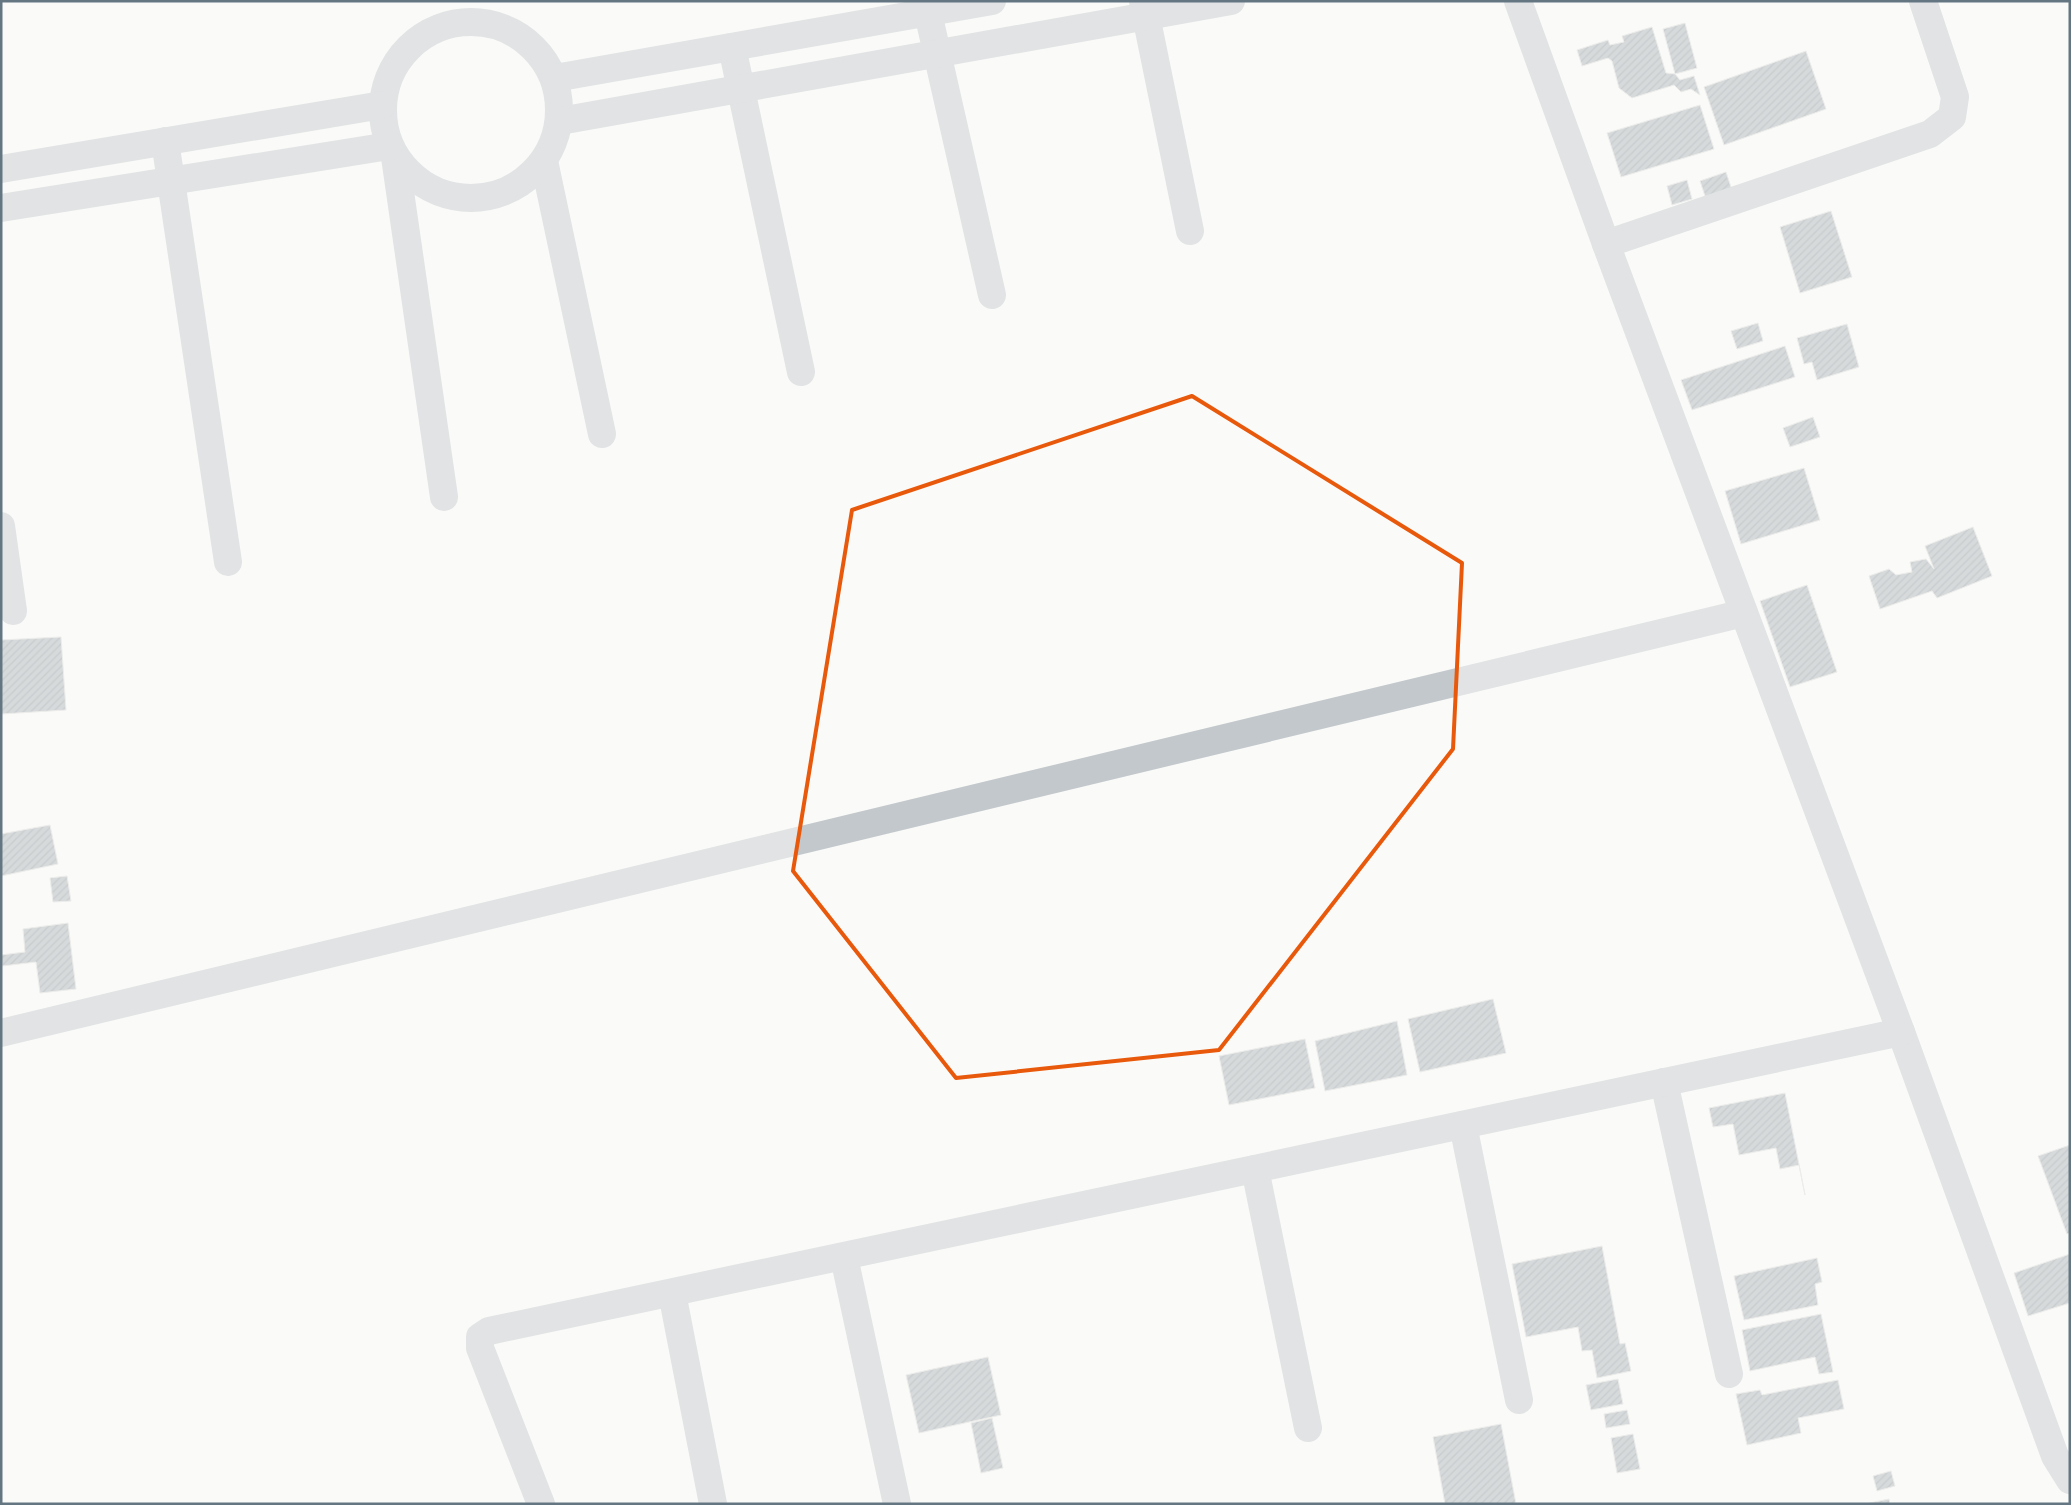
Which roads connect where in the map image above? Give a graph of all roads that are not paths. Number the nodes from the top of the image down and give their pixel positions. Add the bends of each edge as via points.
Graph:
1 (992, 1) edge
2 (1230, 1) edge
3 (1518, 1) edge
4 (1924, 1) edge
5 (1145, 9) edge
6 (928, 13) junction
7 (732, 47) junction
8 (937, 54) junction
9 (555, 78) junction
10 (741, 88) junction
11 (382, 105) junction
12 (560, 121) junction
13 (165, 141) junction
14 (392, 152) junction
15 (544, 161) junction
16 (1, 169) edge
17 (171, 181) junction
18 (1, 208) edge
19 (1190, 231) dead end
20 (1606, 244) junction
21 (992, 295) dead end
22 (801, 372) dead end
23 (602, 434) dead end
24 (444, 497) dead end
25 (1, 526) edge
26 (228, 562) dead end
27 (14, 611) dead end
28 (1744, 613) junction
29 (1901, 1032) junction
30 (1, 1033) edge
31 (1664, 1082) junction
32 (1463, 1125) junction
33 (1255, 1169) junction
34 (844, 1257) junction
35 (672, 1293) junction
36 (1729, 1374) dead end
37 (1519, 1400) dead end
38 (1308, 1428) dead end
39 (2070, 1480) edge
40 (541, 1504) edge
41 (713, 1504) edge
42 (898, 1504) edge

1 - 6 street
2 - 5 street
3 - 20 street
4 - 20 street via 1955,97 1952,118 1930,134
5 - 8 street
5 - 19 street
6 - 7 street
6 - 8 street
7 - 9 street
7 - 10 street
8 - 10 street
8 - 21 street
9 - 11 street via 533,45 498,25 457,22 420,36 393,66
9 - 12 street
10 - 12 street
10 - 22 street
11 - 13 street
11 - 14 street via 383,126
12 - 15 street
13 - 16 street
13 - 17 street
14 - 15 street via 426,187 468,199 511,190
14 - 17 street
14 - 24 street
15 - 23 street
17 - 18 street
17 - 26 street
20 - 28 street
25 - 27 street
28 - 29 street
28 - 30 street
29 - 31 street
29 - 39 street via 2055,1456
31 - 32 street
31 - 36 street
32 - 33 street
32 - 37 street
33 - 34 street
33 - 38 street
34 - 35 street
34 - 42 street
35 - 40 street via 489,1331 480,1337 480,1348
35 - 41 street

